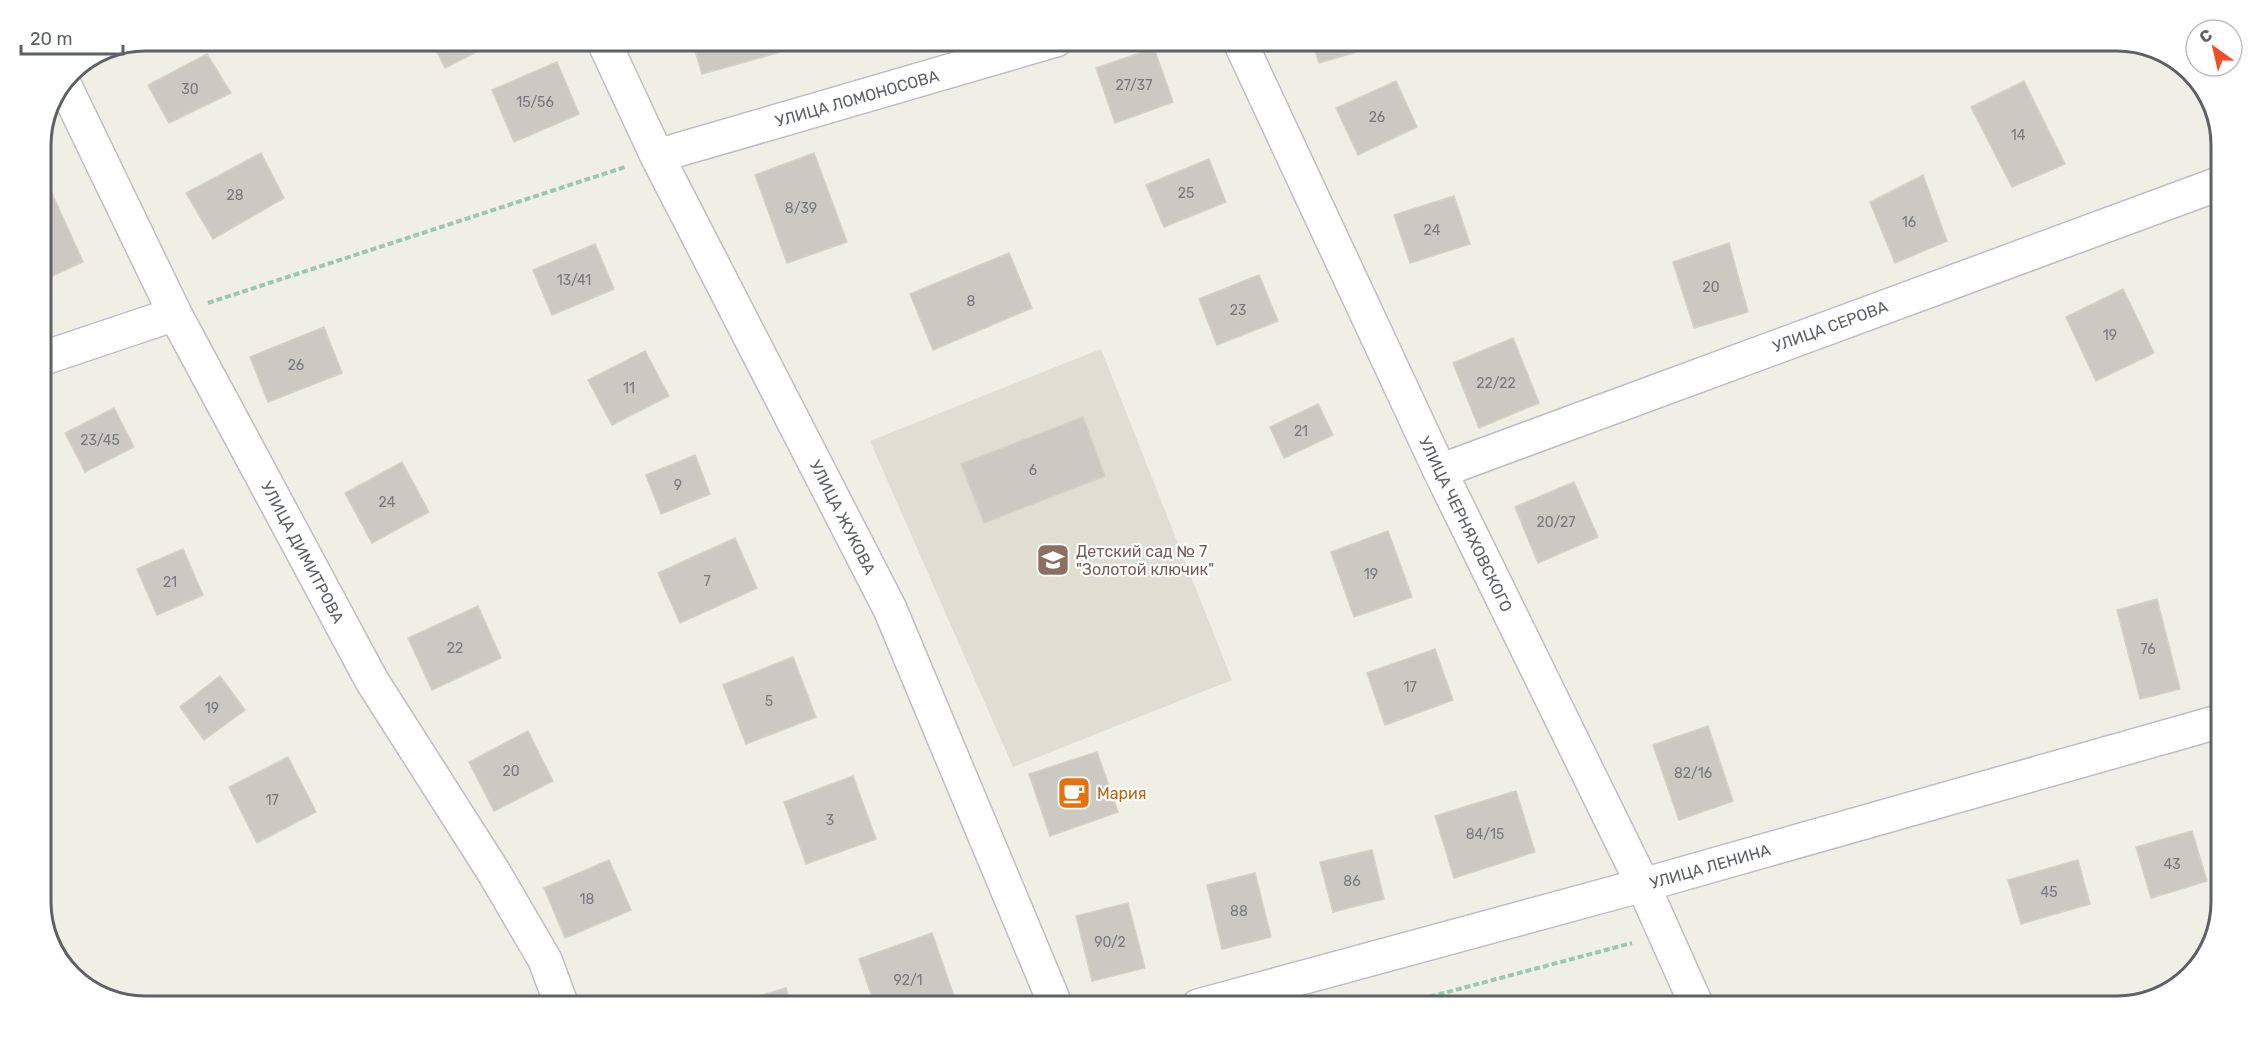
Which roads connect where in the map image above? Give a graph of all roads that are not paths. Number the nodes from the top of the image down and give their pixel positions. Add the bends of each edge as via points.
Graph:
1 (608, 51) edge
2 (1018, 51) edge
3 (1244, 51) edge
4 (68, 92) edge
5 (657, 156) junction
6 (2211, 187) edge
7 (176, 314) junction
8 (51, 356) edge
9 (1440, 471) junction
10 (2211, 724) edge
11 (1643, 885) junction
12 (558, 996) edge
13 (1052, 996) edge
14 (1235, 996) edge
15 (1693, 996) edge

1 - 5 street, УЛИЦА ЖУКОВА
2 - 5 street, УЛИЦА ЛОМОНОСОВА
3 - 9 street, УЛИЦА ЧЕРНЯХОВСКОГО
4 - 7 street, УЛИЦА ДИМИТРОВА
5 - 13 street, УЛИЦА ЖУКОВА via 890,609
6 - 9 street, УЛИЦА СЕРОВА
7 - 8 street
7 - 12 street, УЛИЦА ДИМИТРОВА via 372,681 494,871 545,960
9 - 11 street, УЛИЦА ЧЕРНЯХОВСКОГО
10 - 11 street, УЛИЦА ЛЕНИНА
11 - 14 street, УЛИЦА ЛЕНИНА
11 - 15 street, УЛИЦА ЧЕРНЯХОВСКОГО

